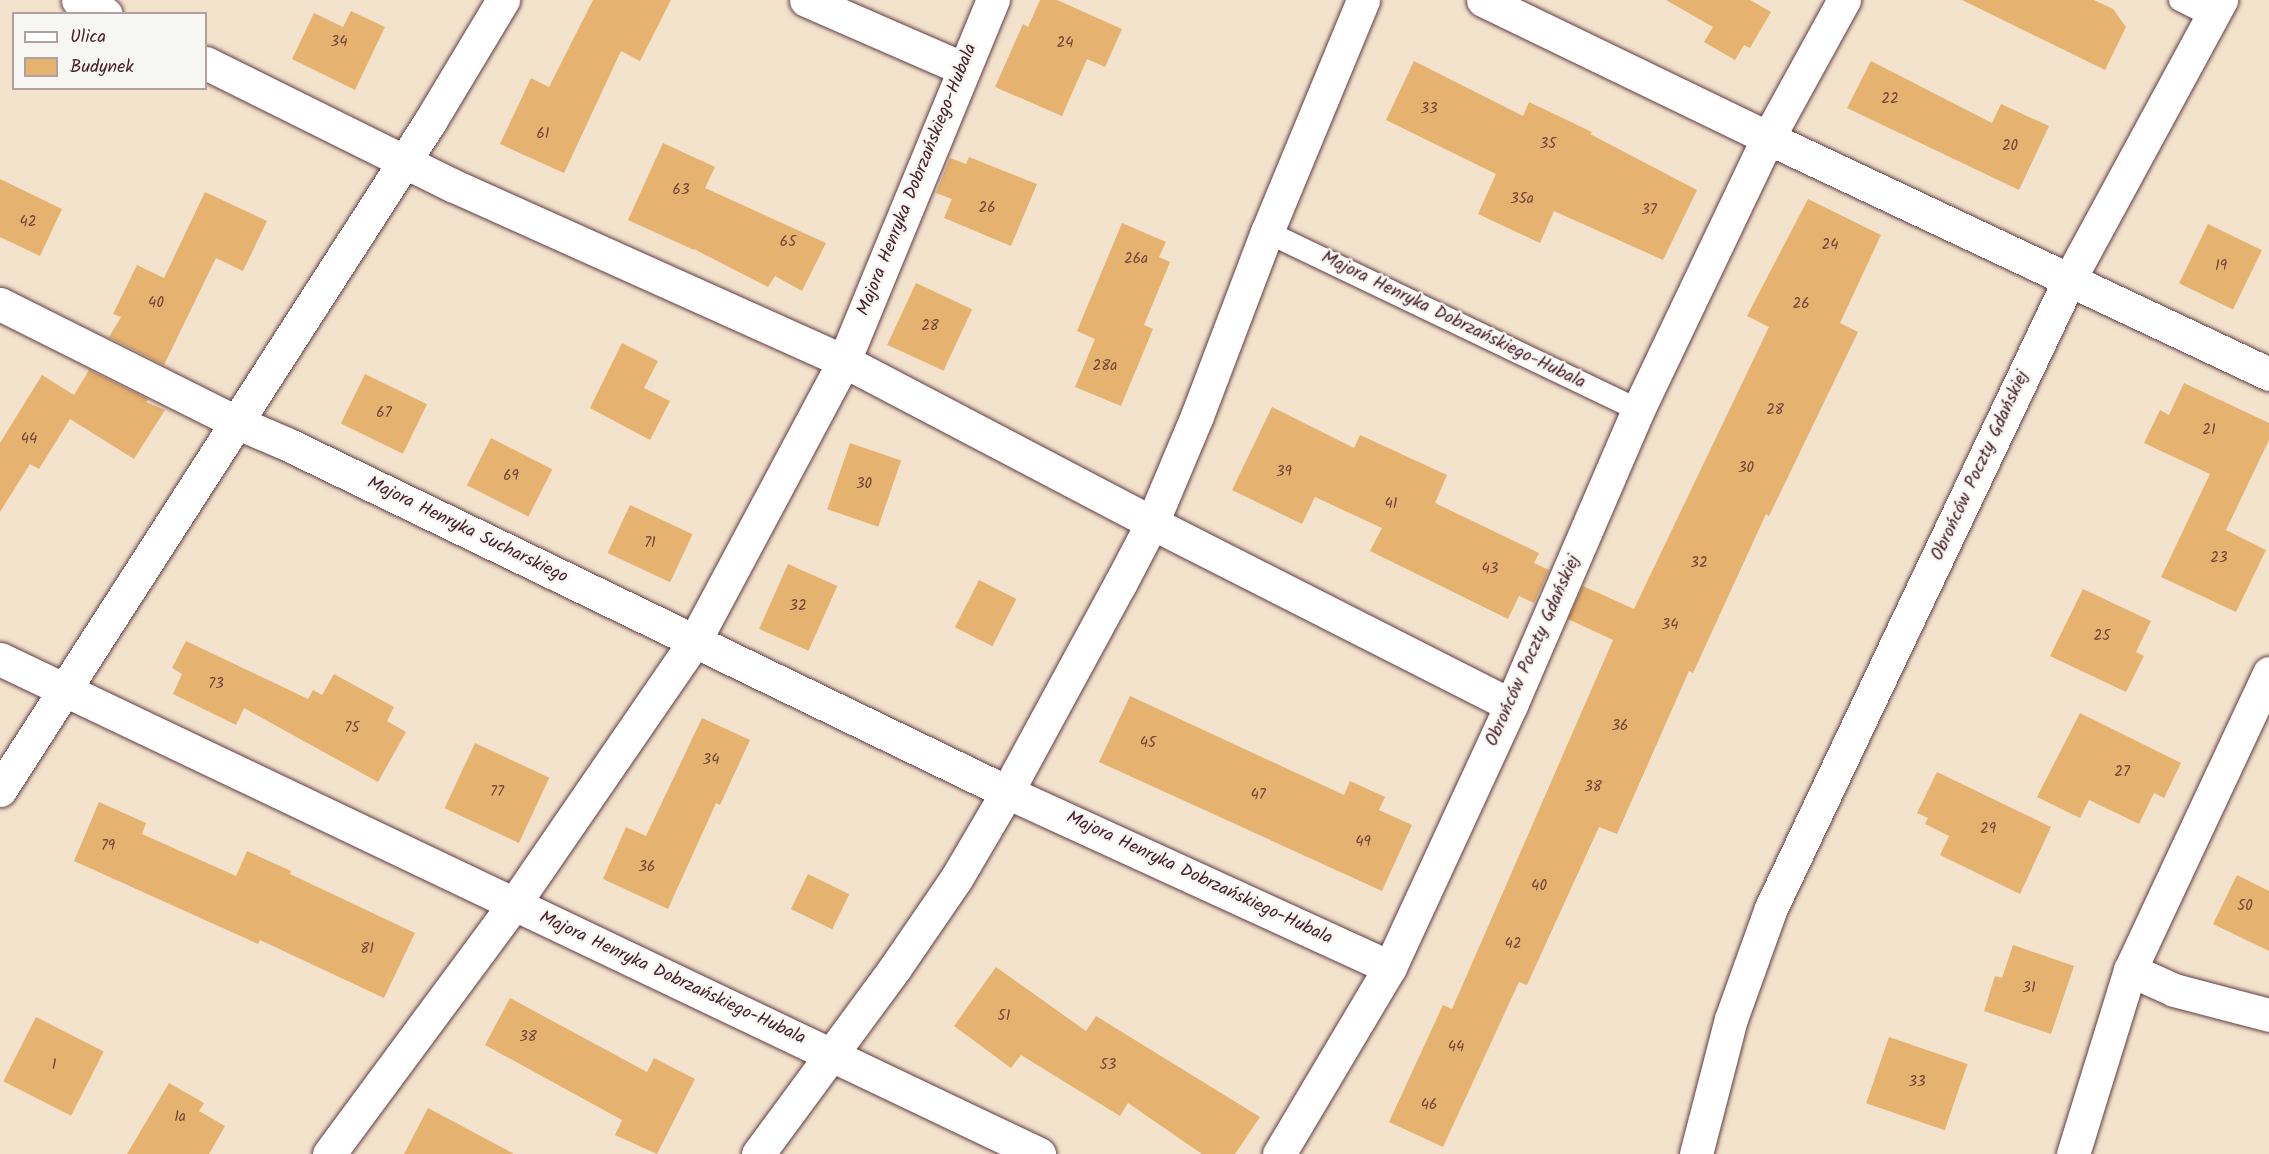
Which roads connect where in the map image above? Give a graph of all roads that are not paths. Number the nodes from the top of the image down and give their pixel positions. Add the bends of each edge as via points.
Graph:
1 (78, 0) edge
2 (503, 0) edge
3 (806, 0) edge
4 (993, 0) edge
5 (1364, 0) edge
6 (1483, 0) edge
7 (1844, 0) edge
8 (2180, 0) edge
9 (2216, 8) edge
10 (102, 12) edge
11 (207, 64) edge
12 (964, 69) junction
13 (1768, 138) junction
14 (402, 162) junction
15 (1267, 232) junction
16 (2069, 280) junction
17 (0, 304) edge
18 (844, 361) junction
19 (2269, 374) edge
20 (1638, 411) junction
21 (238, 423) junction
22 (1152, 523) junction
23 (694, 642) junction
24 (0, 659) edge
25 (2267, 681) edge
26 (66, 690) junction
27 (1511, 705) junction
28 (0, 789) edge
29 (1008, 792) junction
30 (514, 904) junction
31 (1390, 967) junction
32 (2130, 970) junction
33 (2269, 1015) edge
34 (830, 1054) junction
35 (329, 1154) edge
36 (758, 1154) edge
37 (1039, 1154) edge
38 (1279, 1154) edge
39 (1696, 1154) edge
40 (2073, 1154) edge

1 - 10 street
2 - 14 street
3 - 12 street
4 - 12 street, Majora Henryka Dobrzańskiego-Hubala
5 - 15 street
6 - 13 street
7 - 13 street, Obrońców Poczty Gdańskiej
8 - 9 lane, Obrońców Poczty Gdańskiej
9 - 16 street, Obrońców Poczty Gdańskiej
11 - 14 street
12 - 18 street, Majora Henryka Dobrzańskiego-Hubala
13 - 16 street
13 - 20 street, Obrońców Poczty Gdańskiej
14 - 18 street
14 - 21 street
15 - 20 lane, Majora Henryka Dobrzańskiego-Hubala
15 - 22 street
16 - 19 street
16 - 39 street, Obrońców Poczty Gdańskiej via 1771,908 1731,1019
17 - 21 street, Majora Henryka Sucharskiego
18 - 22 street
18 - 23 street, Majora Henryka Dobrzańskiego-Hubala
20 - 27 street, Obrońców Poczty Gdańskiej
21 - 23 street, Majora Henryka Sucharskiego
21 - 26 street
22 - 27 street
22 - 29 street
23 - 29 street, Majora Henryka Dobrzańskiego-Hubala
23 - 30 street, Majora Henryka Dobrzańskiego-Hubala
24 - 26 street
25 - 32 street
26 - 28 street
26 - 30 street
27 - 31 street, Obrońców Poczty Gdańskiej
29 - 31 street, Majora Henryka Dobrzańskiego-Hubala
29 - 34 street via 950,888
30 - 34 street, Majora Henryka Dobrzańskiego-Hubala
30 - 35 street, Majora Henryka Dobrzańskiego-Hubala
31 - 38 street, Obrońców Poczty Gdańskiej
32 - 33 street via 2174,990
32 - 40 street
34 - 36 street
34 - 37 street, Majora Henryka Dobrzańskiego-Hubala

